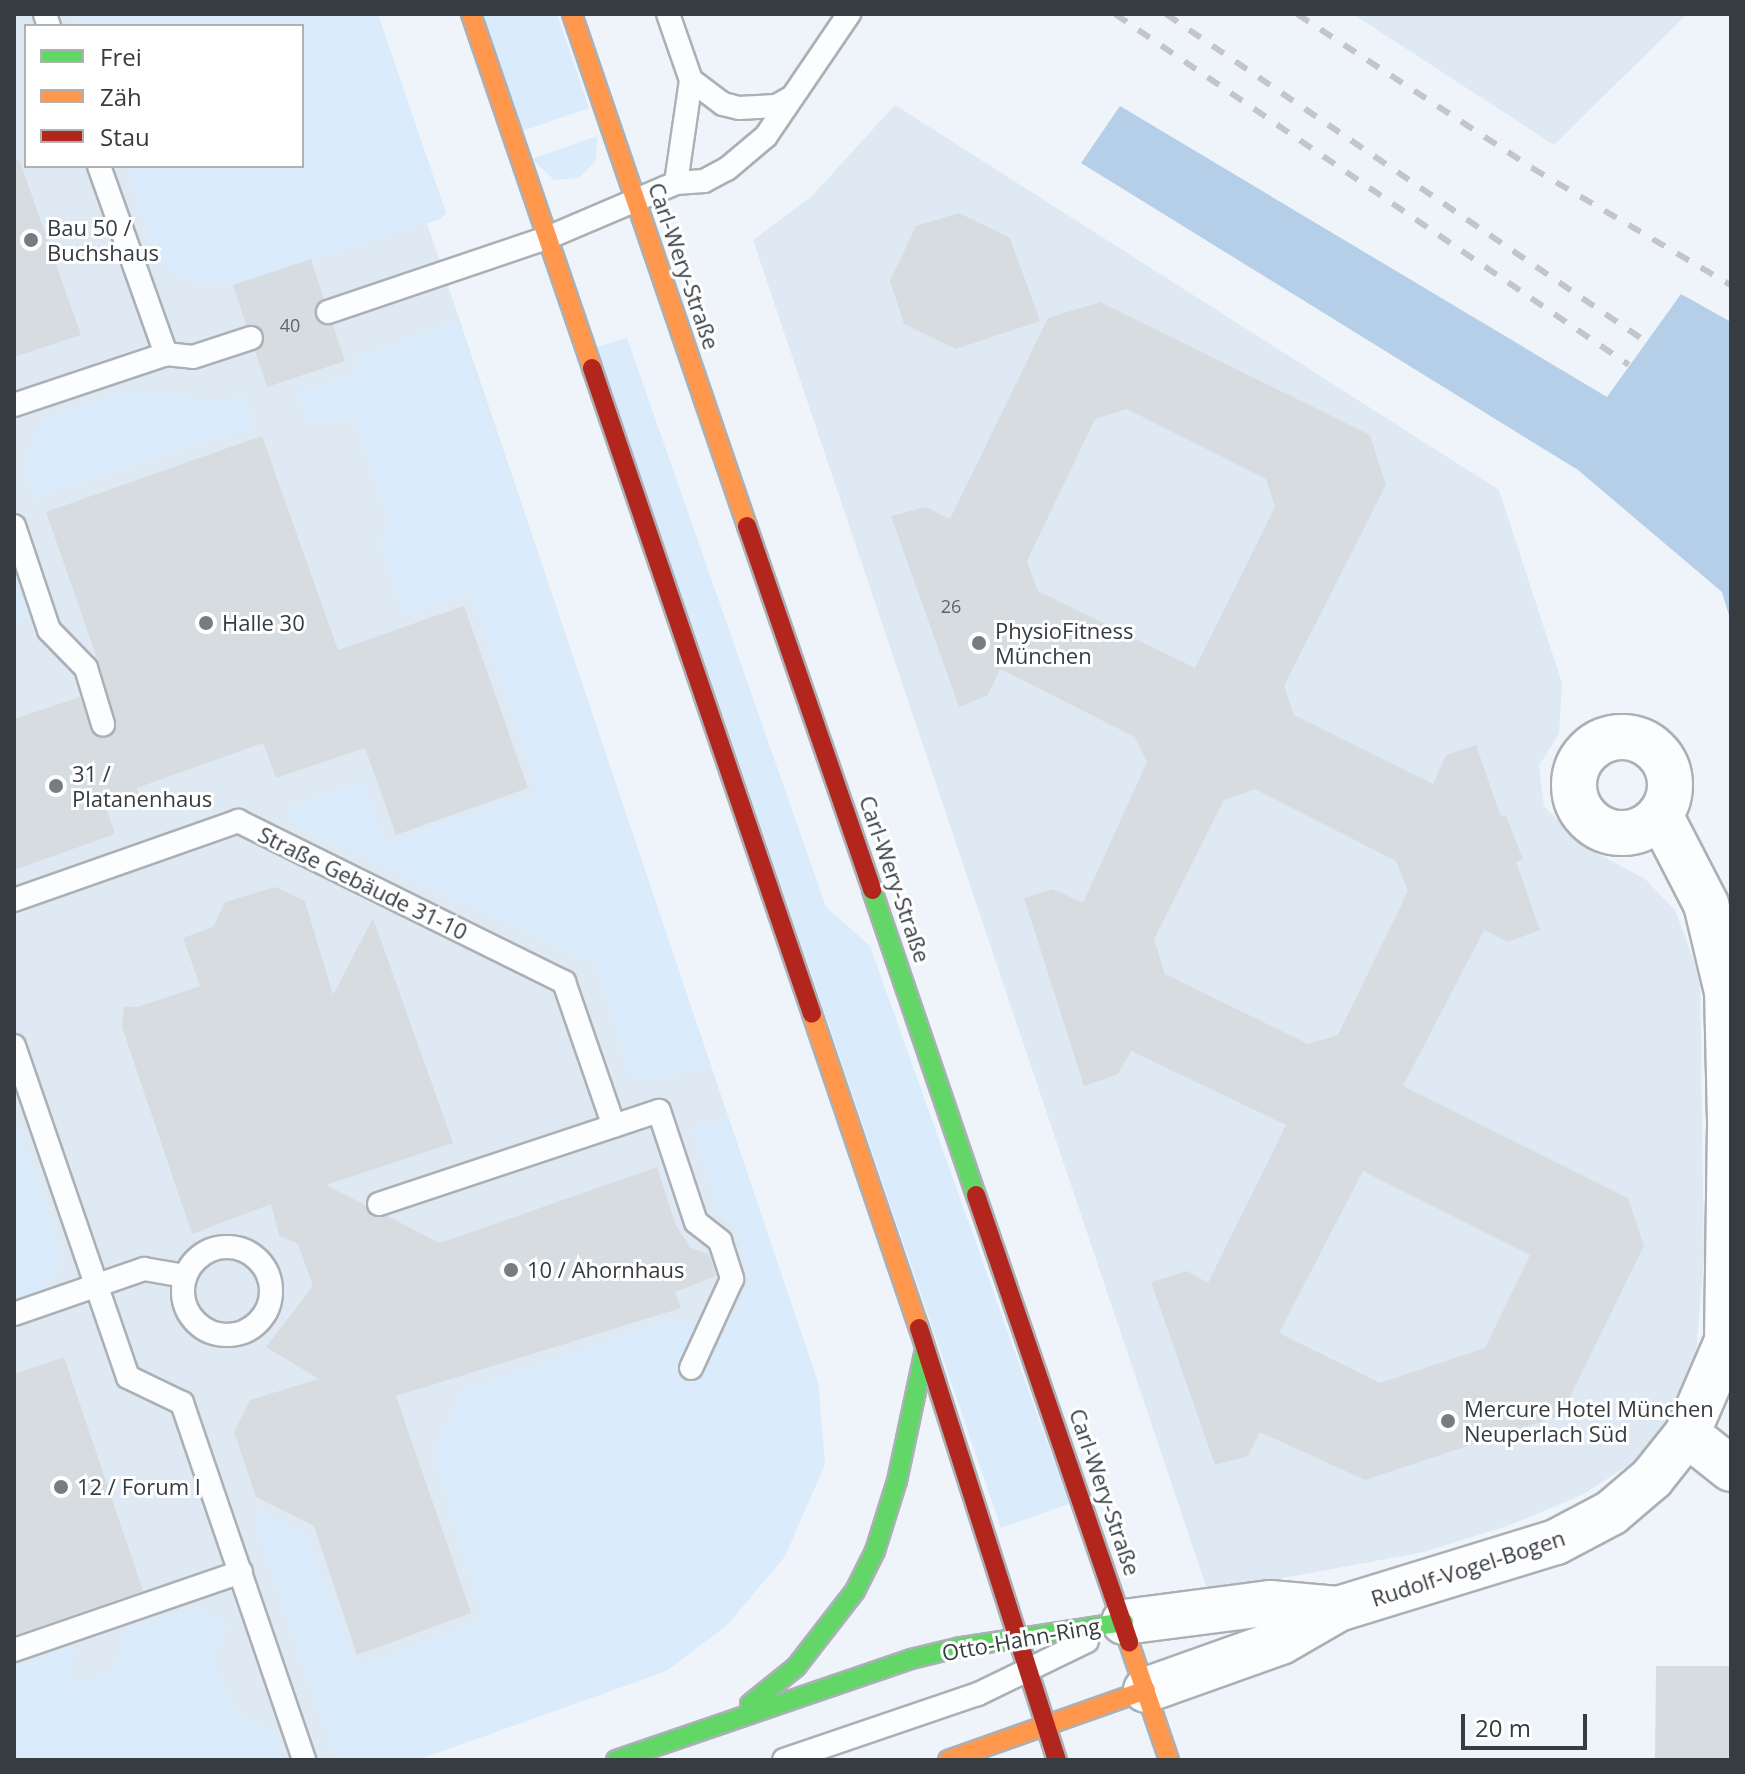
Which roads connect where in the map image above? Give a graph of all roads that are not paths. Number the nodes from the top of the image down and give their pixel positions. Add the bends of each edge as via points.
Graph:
1 (471, 14) edge
2 (572, 14) edge
3 (668, 14) edge
4 (849, 14) edge
5 (691, 80) junction
6 (792, 97) junction
7 (100, 168) edge
8 (676, 183) junction
9 (637, 201) junction
10 (547, 238) junction
11 (328, 312) dead end
12 (251, 338) dead end
13 (166, 354) junction
14 (14, 405) edge
15 (14, 526) edge
16 (103, 724) dead end
17 (1660, 815) dead end
18 (14, 900) edge
19 (14, 1046) edge
20 (614, 1126) junction
21 (379, 1204) dead end
22 (185, 1276) junction
23 (95, 1286) junction
24 (14, 1314) edge
25 (926, 1348) junction
26 (691, 1368) dead end
27 (1687, 1434) junction
28 (1731, 1469) edge
29 (241, 1572) junction
30 (1338, 1609) junction
31 (1124, 1622) junction
32 (1017, 1638) junction
33 (14, 1650) edge
34 (1029, 1670) junction
35 (1146, 1690) junction
36 (727, 1722) junction
37 (1046, 1725) junction
38 (304, 1760) edge
39 (616, 1760) edge
40 (784, 1760) edge
41 (948, 1760) edge
42 (1057, 1760) edge
43 (1169, 1760) edge

1 - 10 main road
2 - 9 main road, Carl-Wery-Straße
3 - 5 lane
4 - 6 lane
5 - 6 lane via 723,104 739,108 776,106
5 - 8 lane
6 - 8 lane via 766,136 727,169 704,181
7 - 13 lane
8 - 9 lane
9 - 10 lane
9 - 31 main road, Carl-Wery-Straße
10 - 11 lane
10 - 25 main road
12 - 13 lane via 193,357
13 - 14 lane
15 - 16 lane via 49,630 86,668
17 - 27 street, Rudolf-Vogel-Bogen via 1706,904 1727,992 1727,1341
18 - 20 lane, Straße Gebäude 31-10 via 238,821 564,982
19 - 23 lane
20 - 21 lane
20 - 26 lane via 659,1111 696,1222 720,1241 732,1279
22 - 22 lane via 185,1304 191,1317 215,1333 229,1335 255,1325 271,1300 267,1271 246,1251 232,1247 204,1254
22 - 23 lane via 144,1269
23 - 24 lane
23 - 29 lane via 128,1377 182,1403
25 - 32 main road
25 - 36 main road via 897,1481 875,1551 855,1591 796,1667
27 - 28 street
27 - 30 street, Rudolf-Vogel-Bogen via 1652,1478 1591,1526 1556,1542
29 - 33 lane
29 - 38 lane
30 - 31 street, Rudolf-Vogel-Bogen via 1270,1603
30 - 35 street, Rudolf-Vogel-Bogen via 1281,1642
31 - 32 main road, Otto-Hahn-Ring
31 - 34 lane, Otto-Hahn-Ring
31 - 35 main road, Carl-Wery-Straße
32 - 34 main road
32 - 36 main road, Otto-Hahn-Ring via 911,1659
34 - 37 main road
34 - 40 lane, Otto-Hahn-Ring via 978,1694
35 - 37 main road
35 - 43 main road, Carl-Wery-Straße
36 - 39 main road, Otto-Hahn-Ring
37 - 41 main road
37 - 42 main road

